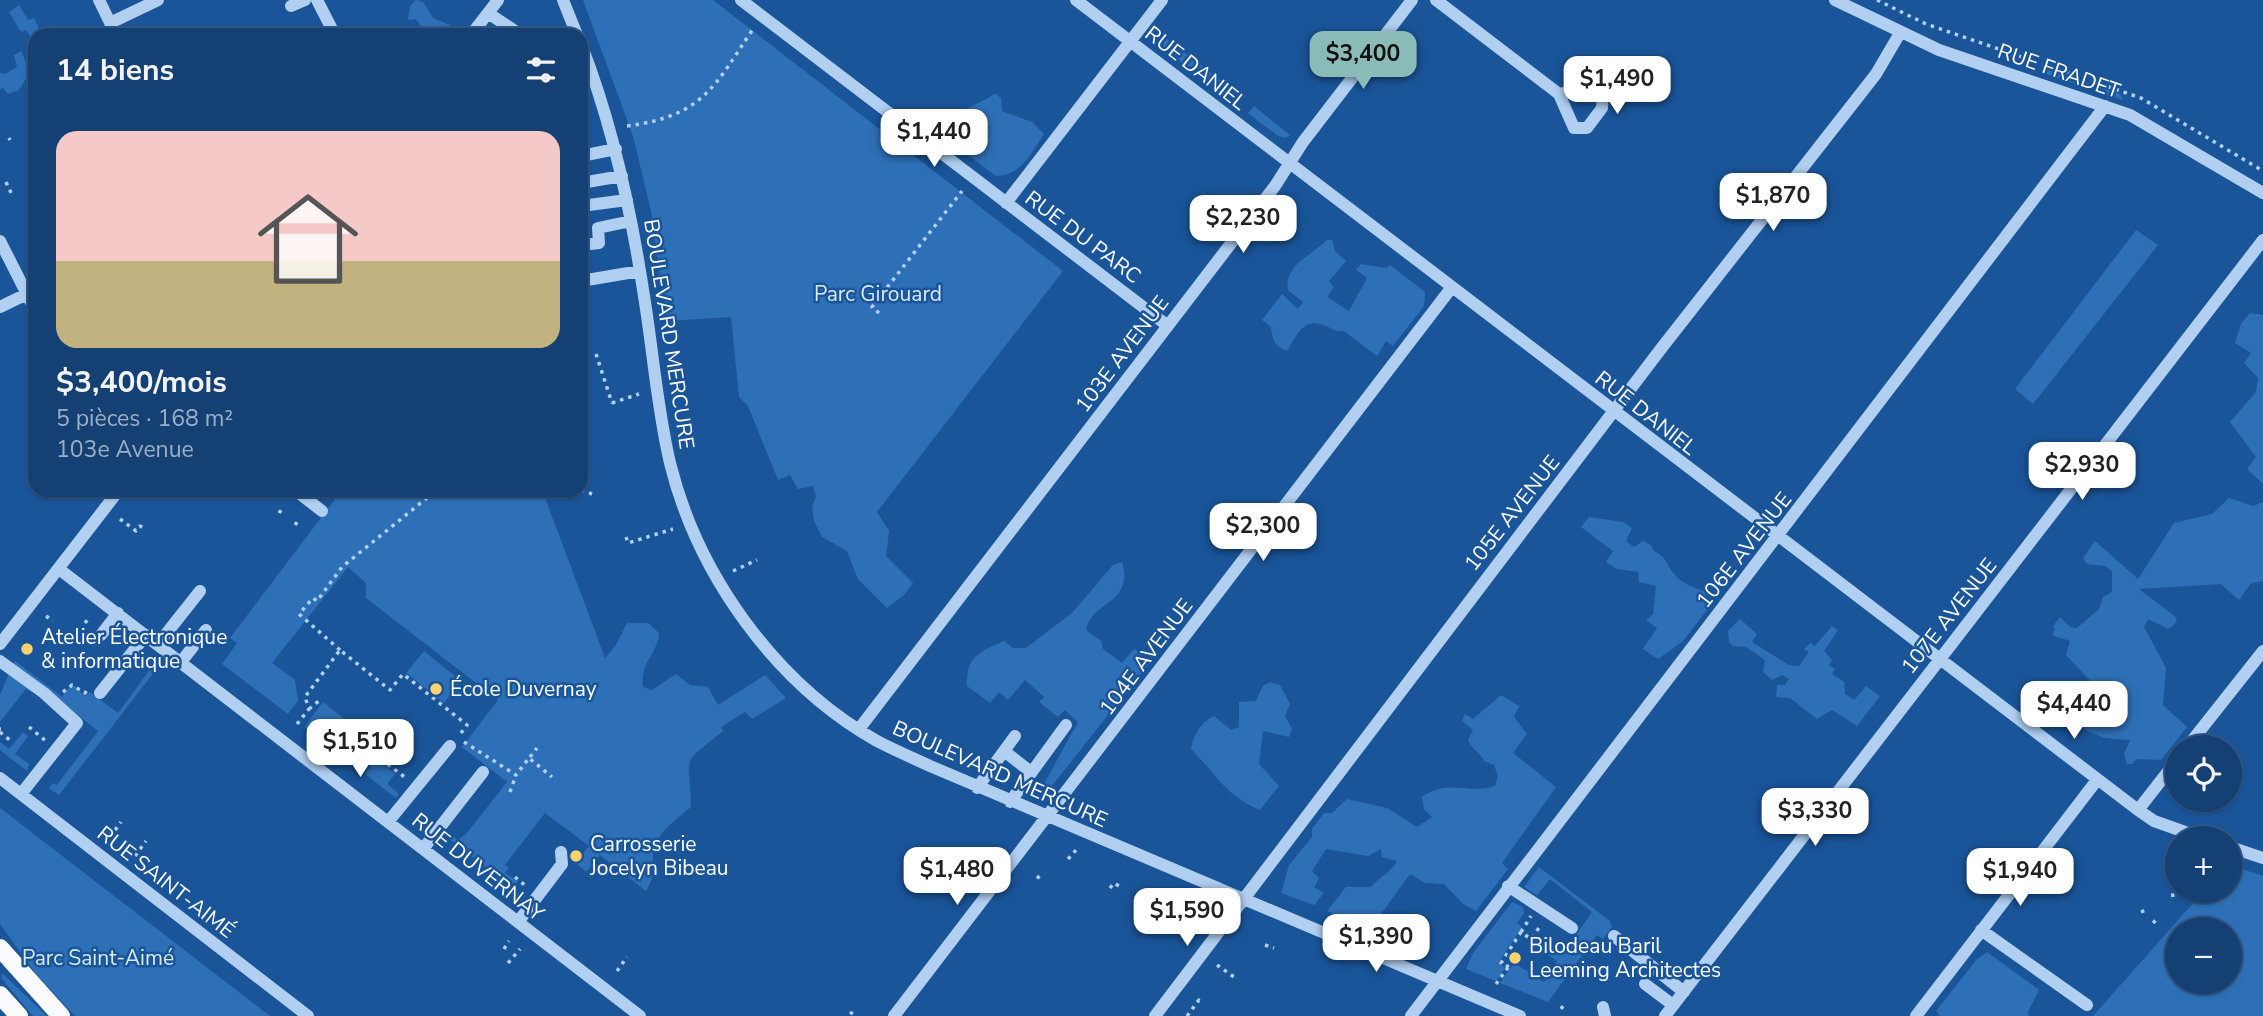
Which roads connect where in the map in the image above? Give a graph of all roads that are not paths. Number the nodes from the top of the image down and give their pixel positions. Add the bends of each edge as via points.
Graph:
1 (99, 0) edge
2 (158, 0) edge
3 (305, 0) edge
4 (317, 0) edge
5 (563, 0) edge
6 (741, 0) edge
7 (1076, 0) edge
8 (1162, 0) edge
9 (1412, 0) edge
10 (1436, 0) edge
11 (1835, 0) edge
12 (493, 4) edge
13 (291, 6) dead end
14 (113, 28) edge
15 (115, 28) edge
16 (331, 28) edge
17 (476, 28) edge
18 (515, 28) edge
19 (574, 28) edge
20 (1900, 33) junction
21 (1129, 41) junction
22 (588, 65) edge
23 (1559, 94) dead end
24 (2105, 106) junction
25 (616, 149) junction
26 (588, 155) edge
27 (1290, 164) junction
28 (622, 176) junction
29 (588, 182) edge
30 (2263, 193) edge
31 (627, 200) junction
32 (1006, 203) junction
33 (588, 205) edge
34 (631, 221) junction
35 (0, 240) edge
36 (2263, 240) edge
37 (588, 244) edge
38 (640, 271) junction
39 (588, 280) edge
40 (28, 287) edge
41 (1452, 287) junction
42 (28, 293) edge
43 (0, 307) edge
44 (1168, 326) junction
45 (1614, 412) junction
46 (114, 497) edge
47 (304, 497) edge
48 (322, 511) dead end
49 (1778, 538) junction
50 (59, 569) junction
51 (200, 592) dead end
52 (118, 613) junction
53 (206, 630) dead end
54 (101, 635) dead end
55 (146, 635) junction
56 (0, 644) edge
57 (158, 644) junction
58 (2263, 651) edge
59 (1939, 660) junction
60 (0, 661) edge
61 (181, 662) junction
62 (100, 693) road end
63 (1066, 725) dead end
64 (859, 729) junction
65 (2196, 735) edge
66 (1015, 736) dead end
67 (454, 741) road end
68 (1004, 751) junction
69 (483, 772) dead end
70 (1031, 772) junction
71 (2165, 775) edge
72 (0, 778) edge
73 (2097, 780) junction
74 (977, 788) junction
75 (21, 794) junction
76 (1010, 802) junction
77 (2137, 810) junction
78 (1047, 817) junction
79 (388, 822) junction
80 (2168, 826) edge
81 (423, 849) junction
82 (2242, 851) edge
83 (561, 852) dead end
84 (2263, 858) edge
85 (1508, 886) junction
86 (1244, 901) junction
87 (517, 922) junction
88 (1572, 928) dead end
89 (1981, 930) junction
90 (1614, 936) dead end
91 (0, 948) edge
92 (1437, 981) junction
93 (1645, 984) dead end
94 (1684, 992) junction
95 (0, 995) edge
96 (2087, 1005) dead end
97 (1669, 1011) edge
98 (19, 1016) edge
99 (61, 1016) edge
100 (308, 1016) edge
101 (640, 1016) edge
102 (894, 1016) edge
103 (1155, 1016) edge
104 (1411, 1016) edge
105 (1520, 1016) edge
106 (1916, 1016) edge

1 - 14 street
2 - 15 street
3 - 13 street
4 - 16 street
5 - 19 street
6 - 32 street, RUE DU PARC
7 - 21 street, RUE DANIEL
8 - 21 street
9 - 27 street, 103E AVENUE
10 - 23 street
11 - 20 street, RUE FRADET
12 - 17 street
12 - 18 street
20 - 24 street, RUE FRADET
20 - 45 street, 105E AVENUE via 1876,74
21 - 27 street, RUE DANIEL
21 - 32 street
22 - 25 street, BOULEVARD MERCURE
24 - 30 street, RUE FRADET via 2141,121
24 - 49 street, 106E AVENUE
25 - 26 street
25 - 28 street, BOULEVARD MERCURE
27 - 41 street, RUE DANIEL
27 - 44 street, 103E AVENUE
28 - 29 street
28 - 31 street, BOULEVARD MERCURE
31 - 33 street
31 - 34 street, BOULEVARD MERCURE
32 - 44 street, RUE DU PARC
34 - 37 street via 598,228 599,243
34 - 38 street, BOULEVARD MERCURE
35 - 40 street
36 - 59 street, 107E AVENUE
38 - 39 street
38 - 64 street, BOULEVARD MERCURE via 668,452 695,535 749,627 800,682
41 - 45 street, RUE DANIEL
41 - 78 street, 104E AVENUE
42 - 43 street
44 - 64 street, 103E AVENUE
45 - 49 street, RUE DANIEL
45 - 86 street, 105E AVENUE via 1266,866
46 - 50 street
47 - 48 street
49 - 59 street, RUE DANIEL
49 - 85 street, 106E AVENUE
50 - 52 street, RUE DUVERNAY
50 - 56 street
51 - 57 street
52 - 54 street
52 - 55 street, RUE DUVERNAY
53 - 61 street
55 - 57 street, RUE DUVERNAY
55 - 62 street
57 - 61 street, RUE DUVERNAY
58 - 65 street
59 - 73 street, RUE DANIEL
59 - 94 street, 107E AVENUE
60 - 75 street via 77,723
61 - 79 street, RUE DUVERNAY
63 - 70 street
64 - 74 street, BOULEVARD MERCURE
66 - 68 street
67 - 79 street
68 - 70 street
68 - 74 street
69 - 81 street
70 - 76 street
71 - 77 street
72 - 75 street, RUE SAINT-AIMÉ
73 - 77 street, RUE DANIEL
73 - 89 street
74 - 76 street, BOULEVARD MERCURE
75 - 100 street, RUE SAINT-AIMÉ
76 - 78 street, BOULEVARD MERCURE
77 - 80 street, RUE DANIEL
78 - 86 street, BOULEVARD MERCURE
78 - 102 street, 104E AVENUE
79 - 81 street, RUE DUVERNAY
81 - 87 street, RUE DUVERNAY
82 - 84 street
83 - 87 street via 562,864
85 - 88 street
85 - 92 street, 106E AVENUE
86 - 92 street, BOULEVARD MERCURE
86 - 103 street, 105E AVENUE
87 - 101 street, RUE DUVERNAY
89 - 96 street
89 - 106 street
90 - 94 street
91 - 99 main road
92 - 104 street, 106E AVENUE
92 - 105 street, BOULEVARD MERCURE
93 - 97 street
94 - 97 street, 107E AVENUE
95 - 98 main road

